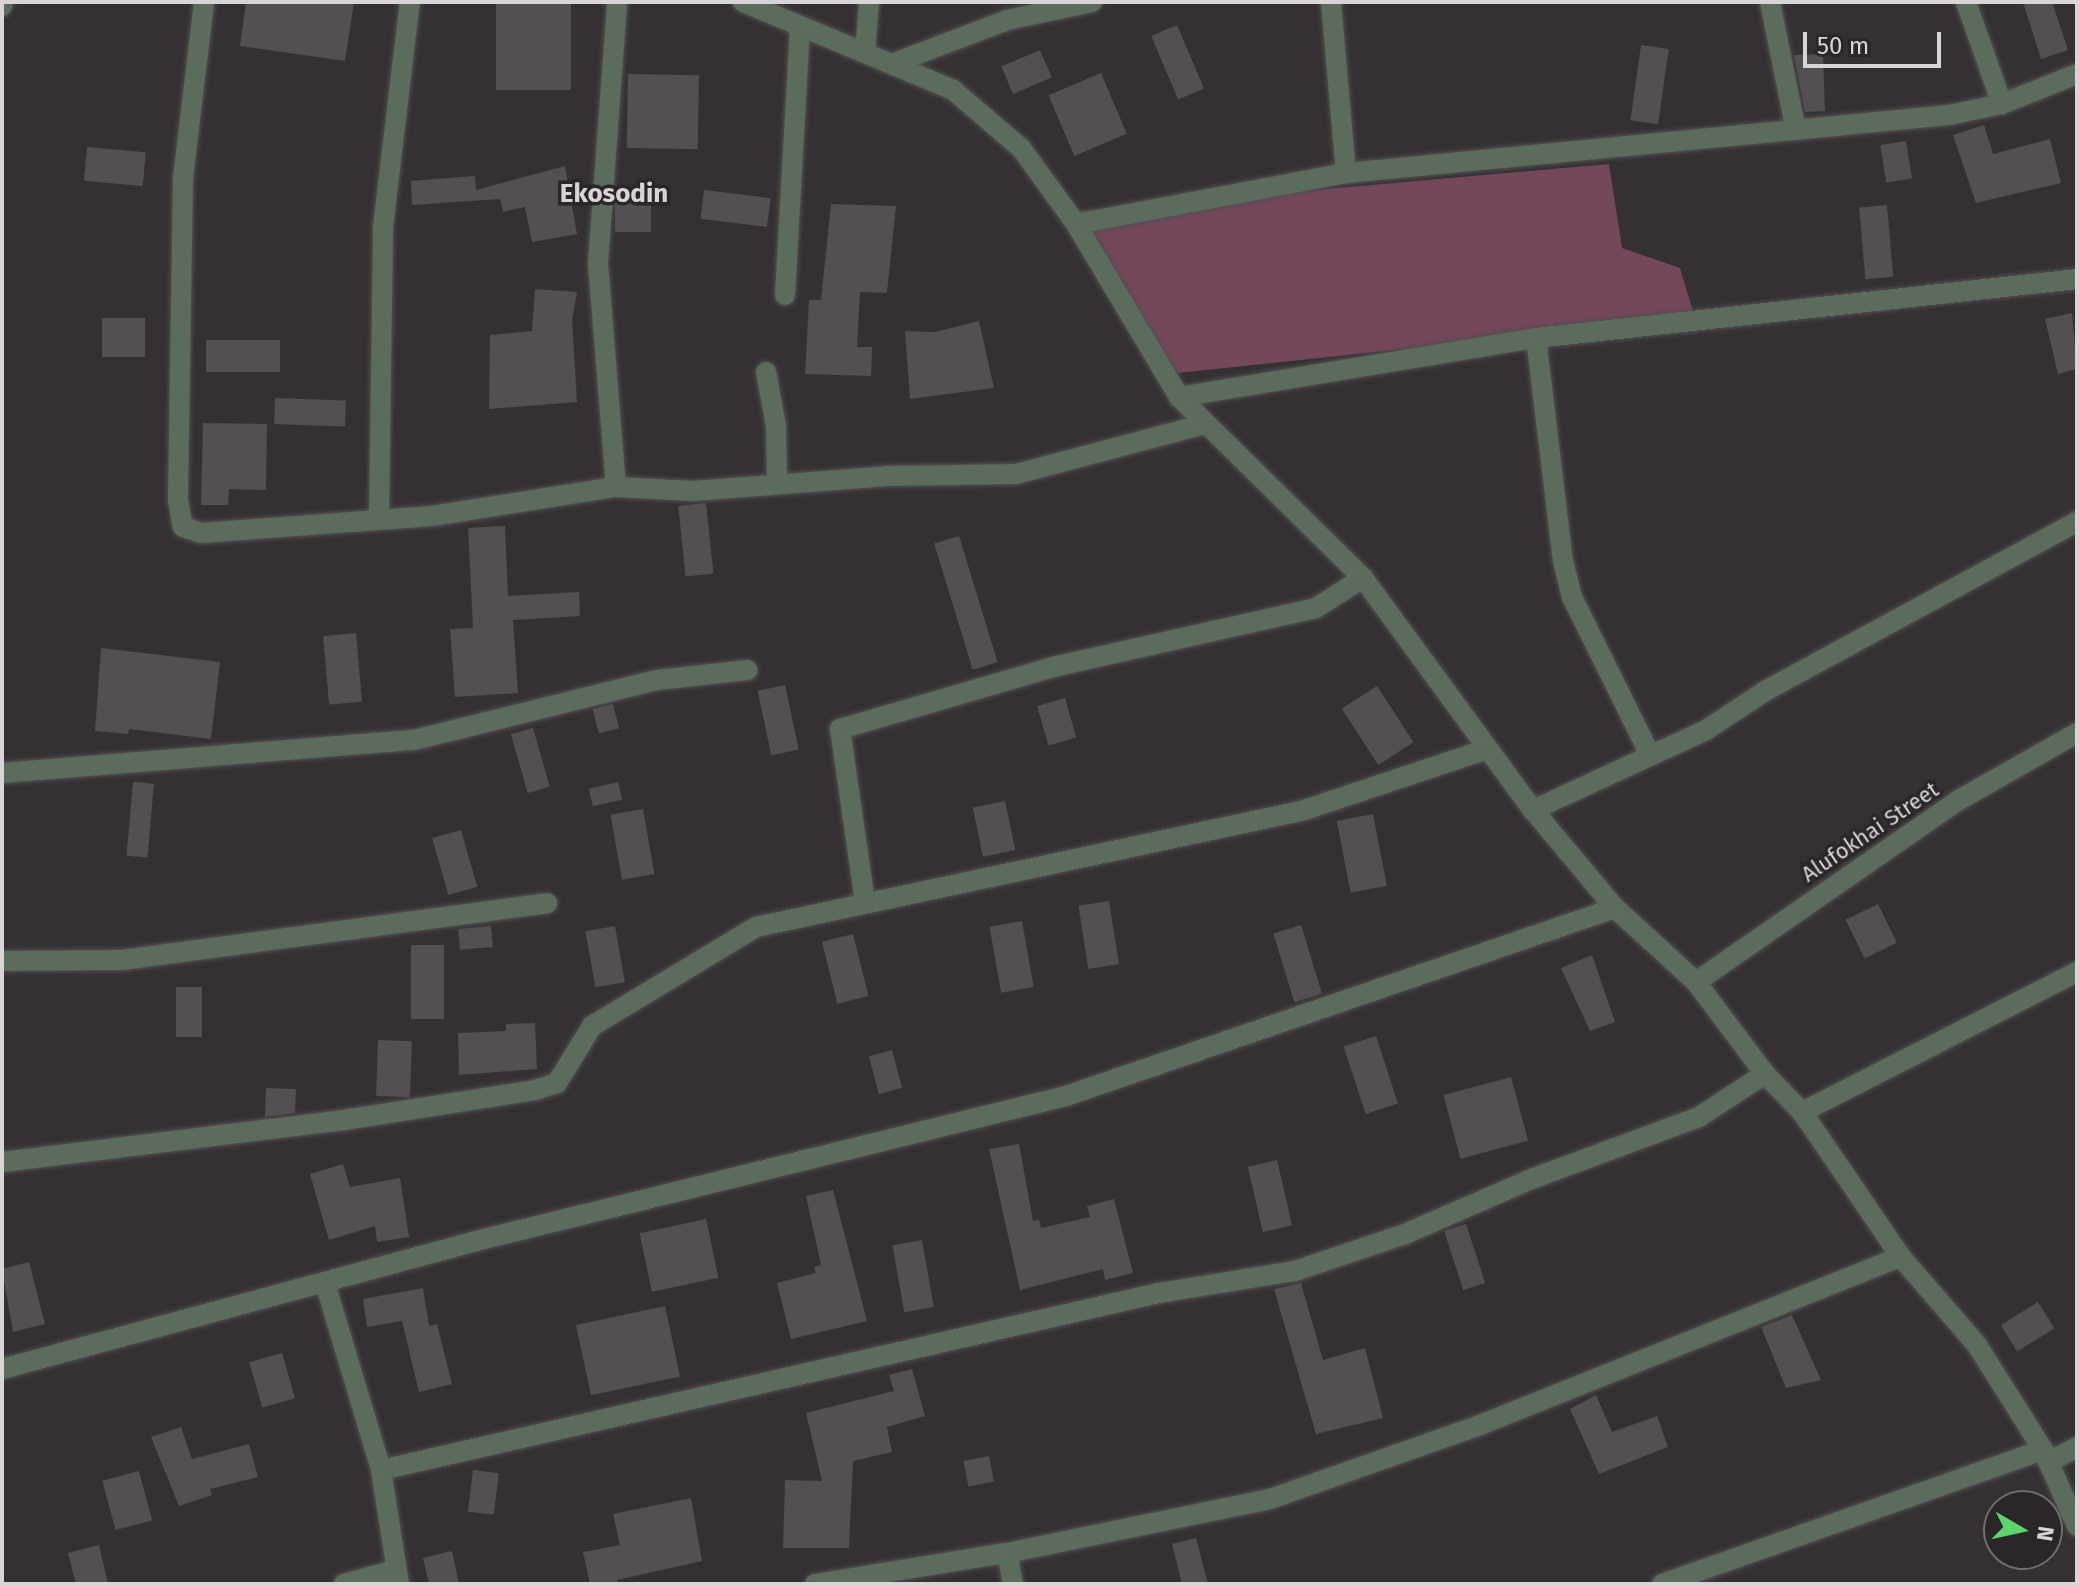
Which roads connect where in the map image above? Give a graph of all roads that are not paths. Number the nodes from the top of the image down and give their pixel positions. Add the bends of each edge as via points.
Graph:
1 (204, 2) edge
2 (410, 2) edge
3 (617, 2) edge
4 (743, 2) edge
5 (869, 2) edge
6 (1092, 2) edge
7 (1331, 2) edge
8 (1770, 2) edge
9 (1966, 2) edge
10 (800, 29) junction
11 (865, 53) junction
12 (894, 63) junction
13 (2077, 74) edge
14 (2002, 104) junction
15 (1795, 126) junction
16 (1346, 173) junction
17 (1076, 224) junction
18 (2077, 279) edge
19 (785, 295) dead end
20 (1536, 338) junction
21 (766, 372) dead end
22 (1179, 397) junction
23 (1205, 424) junction
24 (777, 483) junction
25 (616, 487) junction
26 (379, 519) junction
27 (2077, 522) edge
28 (1363, 578) junction
29 (747, 670) dead end
30 (2077, 733) edge
31 (1487, 749) junction
32 (1650, 755) junction
33 (2, 773) edge
34 (1533, 810) junction
35 (865, 902) junction
36 (547, 903) dead end
37 (1615, 908) junction
38 (2, 961) edge
39 (2077, 972) edge
40 (1696, 982) junction
41 (1765, 1074) junction
42 (1802, 1112) junction
43 (2, 1162) edge
44 (1901, 1257) junction
45 (325, 1283) junction
46 (2, 1369) edge
47 (2077, 1447) edge
48 (2045, 1456) junction
49 (381, 1470) junction
50 (2077, 1526) edge
51 (1007, 1553) junction
52 (396, 1577) edge
53 (344, 1584) edge
54 (815, 1584) edge
55 (1013, 1584) edge
56 (1662, 1584) edge

1 - 26 street via 183,178 178,500 183,527 201,533
2 - 26 street via 383,227
3 - 25 street via 598,263
4 - 10 street
5 - 11 street
6 - 12 street via 1007,20
7 - 16 street
8 - 15 street
9 - 14 street
10 - 11 street
10 - 19 street
11 - 12 street
12 - 17 street via 953,90 1021,148
13 - 14 street
14 - 15 street via 1949,115
15 - 16 street
16 - 17 street
17 - 22 street
18 - 20 street
20 - 22 street
20 - 32 street via 1572,597
21 - 24 street via 776,426
22 - 23 street
23 - 24 street via 1016,474
23 - 28 street
24 - 25 street via 694,491
25 - 26 street
27 - 32 street via 1767,690 1706,730
28 - 31 street
28 - 35 street via 1316,608 1057,666 840,729
29 - 33 street via 657,680 414,740
30 - 40 street, Alufokhai Street via 1959,800
31 - 34 street
31 - 35 street via 1301,811
32 - 34 street
34 - 37 street
35 - 43 street via 756,927 688,964 592,1026 557,1083 535,1090 344,1120
36 - 38 street via 122,960
37 - 40 street
37 - 45 street via 1066,1096
39 - 42 street
40 - 41 street
41 - 42 street
41 - 49 street via 1699,1117 1529,1180 1405,1234 1295,1271 1159,1293
42 - 44 street
44 - 48 street via 1977,1345
44 - 51 street via 1480,1425 1270,1499
45 - 46 street
45 - 49 street
47 - 48 street
48 - 50 street
48 - 56 street
49 - 52 street
51 - 54 street
51 - 55 street
52 - 53 street

